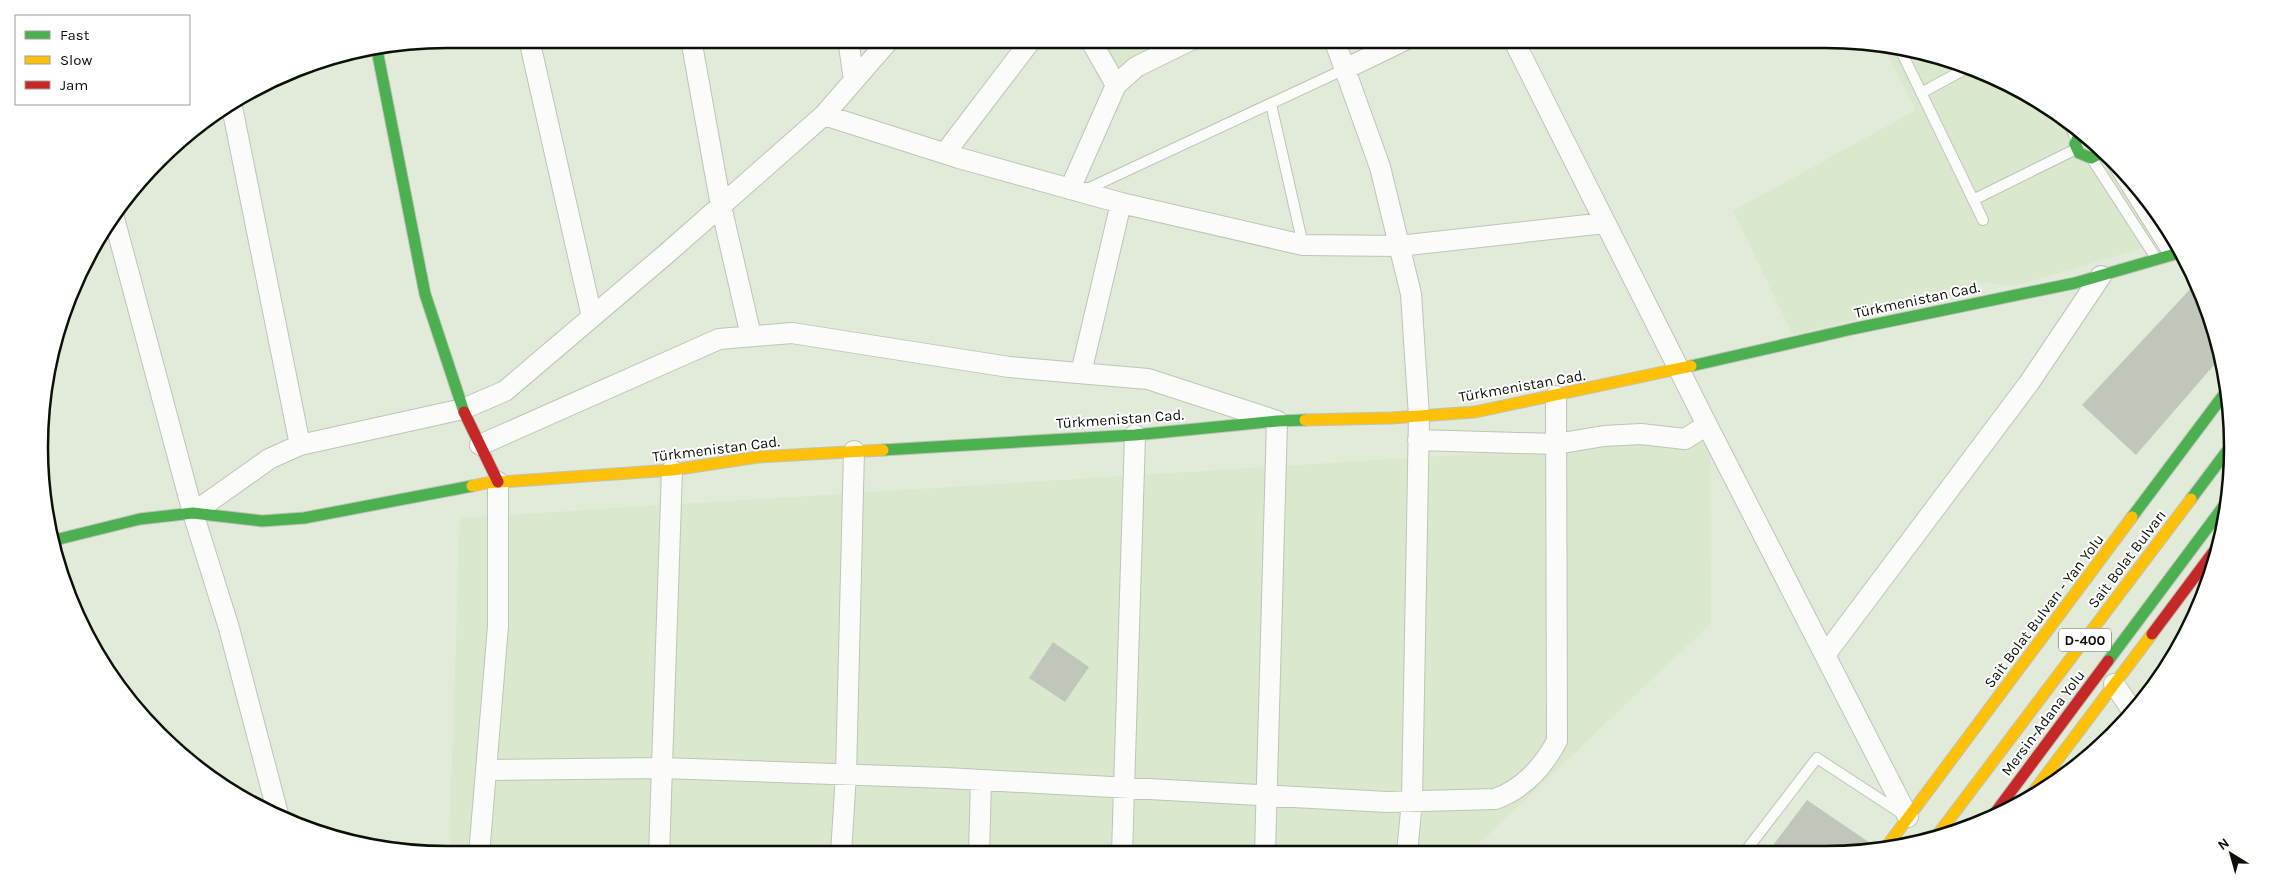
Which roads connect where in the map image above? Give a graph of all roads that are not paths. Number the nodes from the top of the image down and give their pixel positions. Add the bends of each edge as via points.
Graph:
1 (531, 48) edge
2 (693, 48) edge
3 (849, 48) edge
4 (882, 48) edge
5 (1025, 48) edge
6 (1095, 48) edge
7 (1175, 48) edge
8 (1337, 48) edge
9 (1388, 48) edge
10 (1518, 48) edge
11 (378, 54) edge
12 (1903, 55) edge
13 (1345, 69) junction
14 (1961, 72) edge
15 (854, 80) junction
16 (1116, 85) junction
17 (1921, 92) junction
18 (1271, 104) junction
19 (233, 110) edge
20 (824, 116) junction
21 (2078, 140) edge
22 (945, 153) junction
23 (2097, 156) edge
24 (2091, 158) junction
25 (2127, 188) edge
26 (1076, 190) junction
27 (1973, 200) junction
28 (1121, 203) junction
29 (721, 206) junction
30 (1983, 220) dead end
31 (1605, 222) junction
32 (116, 224) edge
33 (1304, 245) junction
34 (1399, 246) junction
35 (2174, 255) edge
36 (2170, 256) junction
37 (2157, 260) junction
38 (2101, 276) junction
39 (592, 317) junction
40 (751, 336) junction
41 (1679, 369) junction
42 (1080, 374) junction
43 (1556, 396) junction
44 (2220, 399) edge
45 (463, 409) junction
46 (1418, 416) junction
47 (1278, 421) junction
48 (1707, 425) junction
49 (1135, 434) junction
50 (1418, 440) junction
51 (1556, 444) junction
52 (300, 445) junction
53 (480, 445) junction
54 (854, 451) junction
55 (2223, 456) edge
56 (672, 470) junction
57 (498, 482) junction
58 (193, 513) junction
59 (2218, 514) edge
60 (58, 539) edge
61 (2206, 562) edge
62 (1825, 655) junction
63 (2114, 684) junction
64 (2128, 705) edge
65 (2068, 760) edge
66 (662, 768) junction
67 (486, 770) junction
68 (2055, 772) edge
69 (846, 774) junction
70 (981, 780) junction
71 (1124, 787) junction
72 (1267, 795) junction
73 (1412, 802) junction
74 (2001, 805) edge
75 (276, 808) edge
76 (1908, 817) junction
77 (1943, 828) edge
78 (1891, 841) edge
79 (480, 846) edge
80 (659, 846) edge
81 (842, 846) edge
82 (979, 846) edge
83 (1122, 846) edge
84 (1265, 846) edge
85 (1408, 846) edge
86 (1750, 846) edge

1 - 39 street
2 - 29 street
3 - 15 street
4 - 15 street
5 - 22 street
6 - 16 street
7 - 16 street via 1136,67
8 - 13 street
9 - 13 street
10 - 31 street
11 - 45 main road via 425,294
12 - 17 lane
13 - 18 lane
13 - 34 street via 1380,167
14 - 17 lane
15 - 20 street
16 - 26 street
17 - 27 lane
18 - 26 lane
18 - 33 lane
19 - 52 street
20 - 22 street
20 - 29 street
21 - 24 main road via 2082,156
21 - 27 lane
22 - 26 street
23 - 24 main road
24 - 37 lane
25 - 36 lane
26 - 28 street
27 - 30 lane
28 - 33 street
28 - 42 street
29 - 39 street
29 - 40 street
31 - 34 street
31 - 41 street
32 - 58 street
33 - 34 street
34 - 46 street via 1411,294
35 - 36 main road, Türkmenistan Cad.
36 - 37 main road, Türkmenistan Cad.
37 - 38 main road, Türkmenistan Cad.
38 - 41 main road, Türkmenistan Cad.
38 - 62 street via 2024,391
39 - 45 street via 505,391
40 - 42 street via 792,333 1009,368
40 - 53 street via 719,339
41 - 43 main road, Türkmenistan Cad.
41 - 48 street
42 - 47 street via 1148,379
43 - 46 main road, Türkmenistan Cad. via 1476,412
43 - 51 street
44 - 76 main road, Sait Bolat Bulvarı - Yan Yolu
45 - 52 street
45 - 53 main road
46 - 47 main road, Türkmenistan Cad.
46 - 50 street
47 - 49 main road, Türkmenistan Cad.
47 - 72 street
48 - 51 street via 1685,439 1641,434
48 - 62 street
49 - 54 main road, Türkmenistan Cad.
49 - 71 street
50 - 51 street
50 - 73 street
51 - 73 street via 1557,741 1545,762 1511,794 1495,799
52 - 58 street via 269,460
53 - 57 main road
54 - 56 main road, Türkmenistan Cad. via 758,457
54 - 69 street
55 - 77 main road, Sait Bolat Bulvarı / D-400
56 - 57 main road, Türkmenistan Cad.
56 - 66 street
57 - 58 main road, Türkmenistan Cad. via 304,518 262,521
57 - 67 street via 498,626
58 - 60 main road, Türkmenistan Cad. via 140,519
58 - 75 street via 229,628
59 - 74 main road, Mersin-Adana Yolu / D-400
61 - 63 main road
62 - 76 street
63 - 64 street
63 - 65 main road
65 - 68 main road
66 - 67 street
66 - 69 street
66 - 80 street
67 - 79 street
69 - 70 street
69 - 81 street
70 - 71 street
70 - 82 street
71 - 72 street
71 - 83 street
72 - 73 street
72 - 84 street
73 - 85 street
76 - 78 main road, Sait Bolat Bulvarı - Yan Yolu
76 - 86 lane via 1817,758

